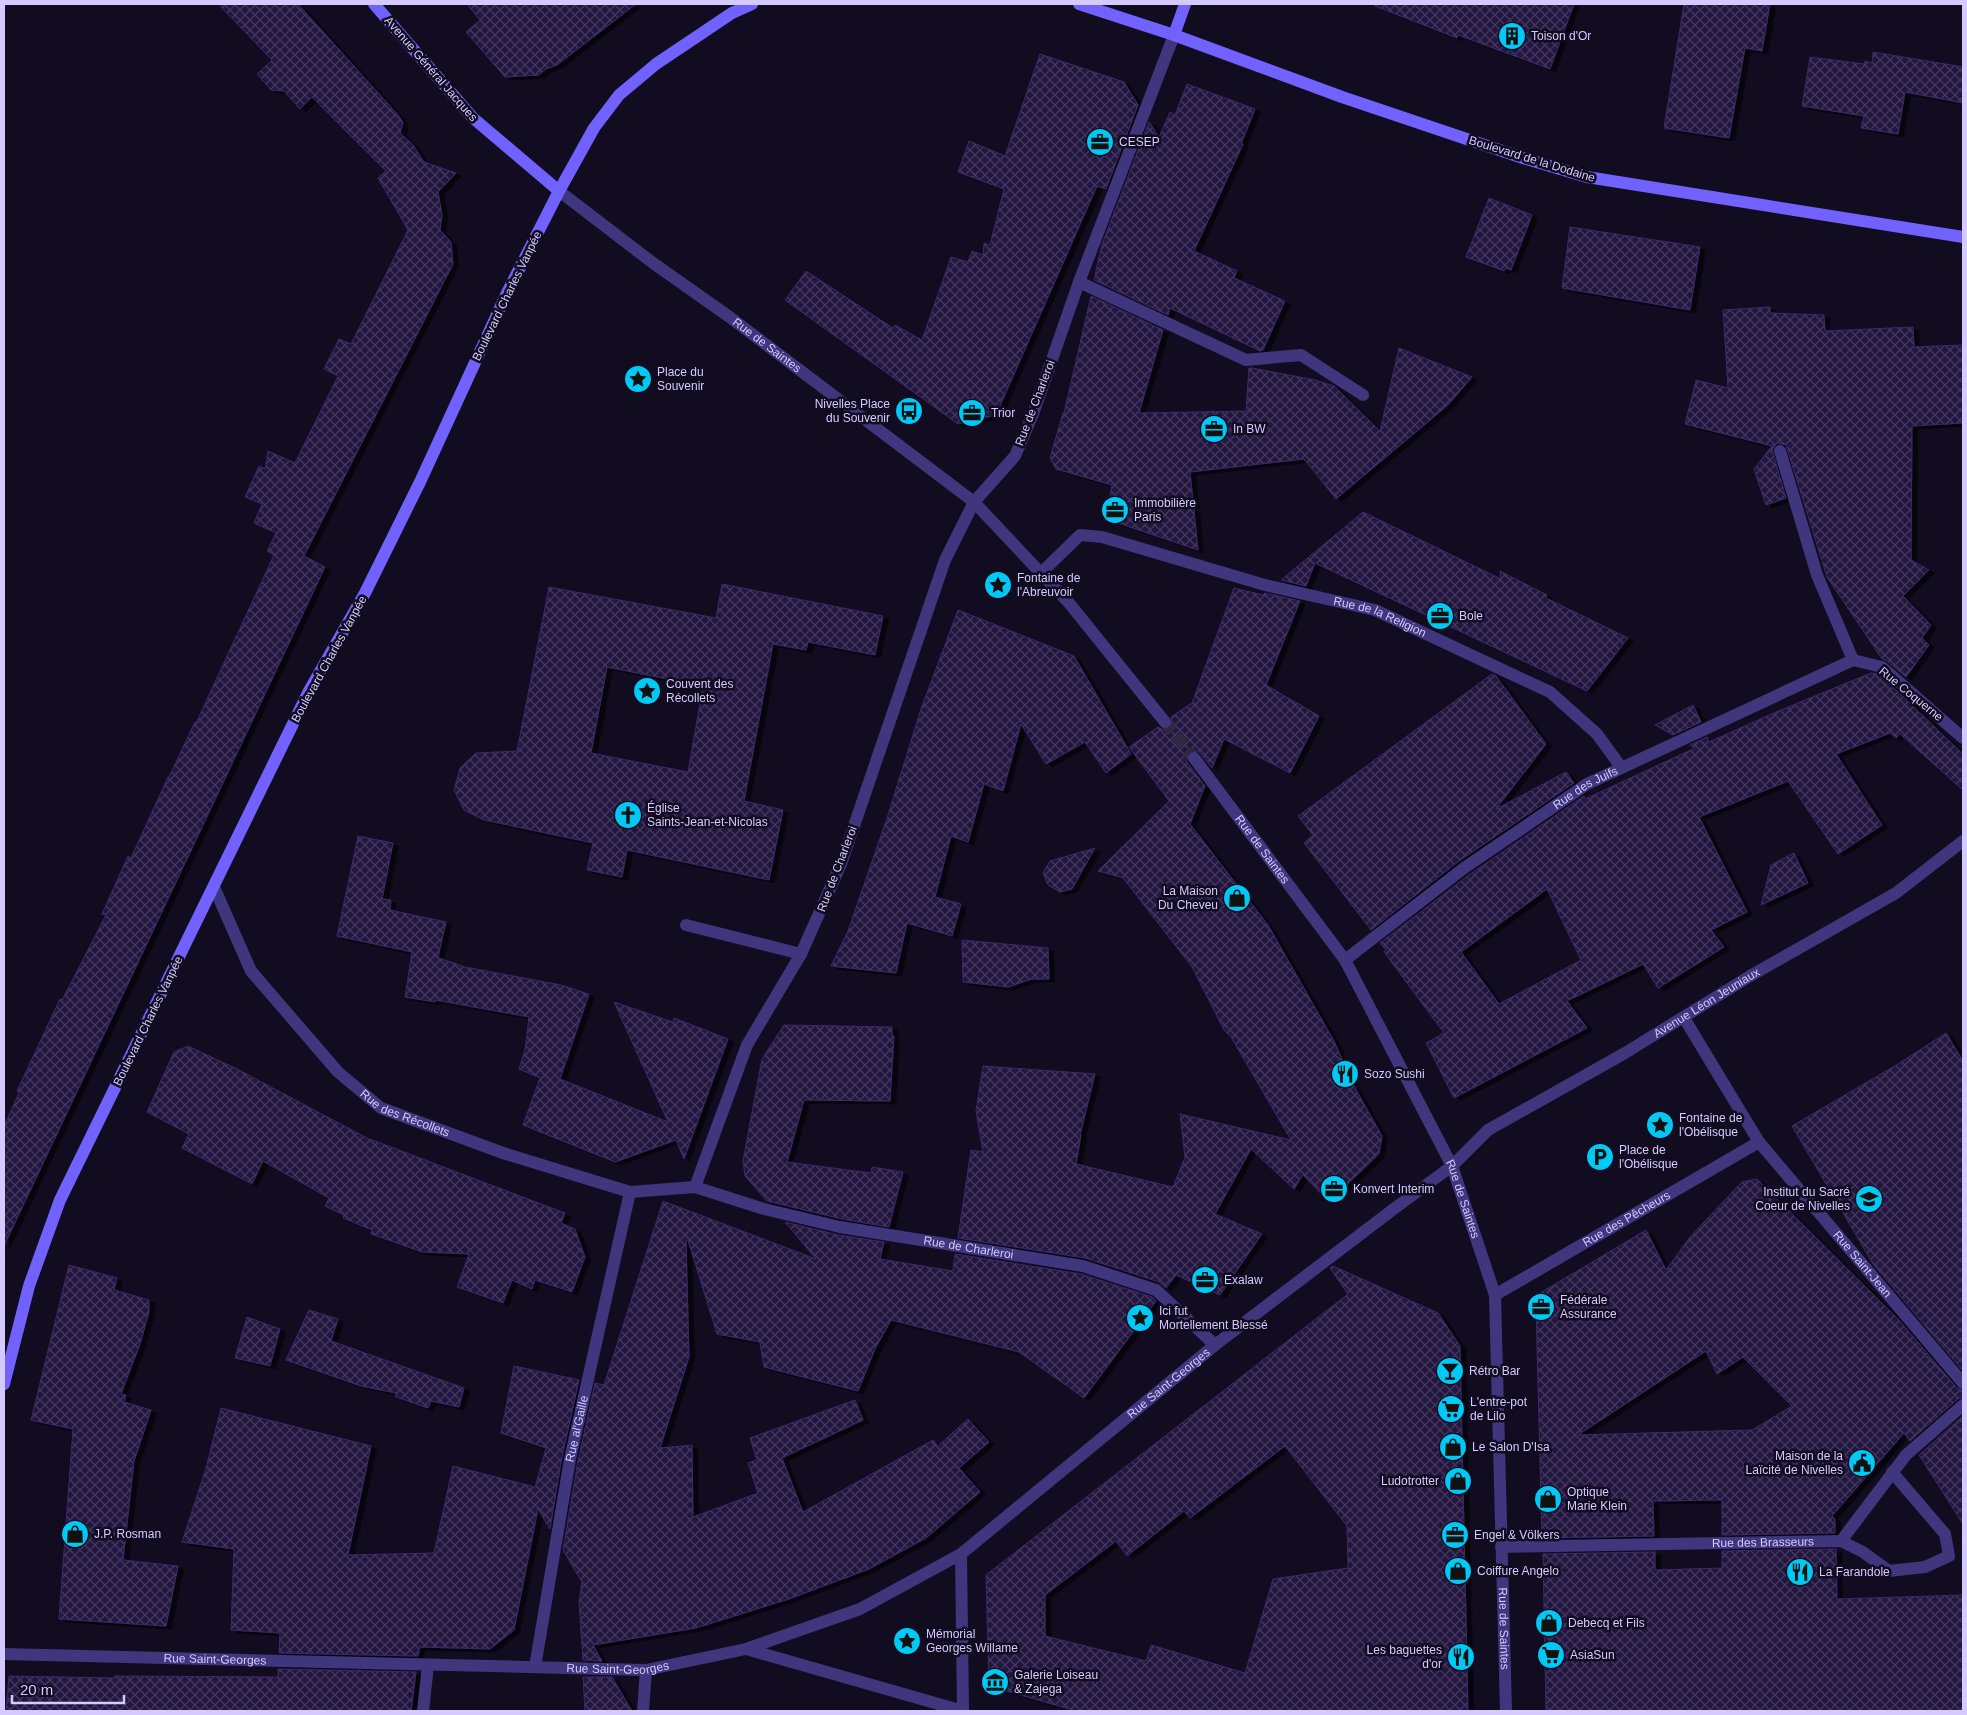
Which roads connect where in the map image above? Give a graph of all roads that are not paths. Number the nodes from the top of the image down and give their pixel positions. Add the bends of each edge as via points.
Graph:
1 (374, 4) edge
2 (752, 4) edge
3 (1079, 4) edge
4 (1185, 4) edge
5 (1174, 35) junction
6 (559, 191) junction
7 (1963, 237) edge
8 (1079, 282) junction
9 (1363, 395) dead end
10 (1780, 451) dead end
11 (974, 502) junction
12 (1041, 573) junction
13 (1853, 660) junction
14 (1165, 722) tunnel mouth
15 (1963, 738) edge
16 (1194, 758) tunnel mouth
17 (1621, 767) junction
18 (1963, 841) edge
19 (214, 887) junction
20 (686, 925) dead end
21 (801, 954) junction
22 (1345, 960) junction
23 (1684, 1018) junction
24 (1759, 1142) junction
25 (1452, 1166) junction
26 (695, 1187) junction
27 (630, 1192) junction
28 (1495, 1295) junction
29 (1214, 1345) junction
30 (1963, 1383) edge
31 (4, 1384) edge
32 (1963, 1406) edge
33 (1892, 1472) junction
34 (1841, 1541) junction
35 (1502, 1547) junction
36 (961, 1554) junction
37 (746, 1649) junction
38 (4, 1654) edge
39 (428, 1665) junction
40 (535, 1667) junction
41 (646, 1670) junction
42 (423, 1711) edge
43 (644, 1711) edge
44 (963, 1711) edge
45 (1506, 1711) edge

1 - 6 main road, Avenue Général Jacques via 474,118
2 - 6 main road, Boulevard Charles Vanpée via 732,13 656,64 619,96 594,128
3 - 5 main road
4 - 5 main road
5 - 7 main road, Boulevard de la Dodaine via 1351,100 1587,177
5 - 8 street, Rue de Charleroi
6 - 11 street, Rue de Saintes
6 - 19 main road, Boulevard Charles Vanpée via 507,293 366,593 309,691
8 - 9 street via 1246,360 1300,354
8 - 11 street, Rue de Charleroi via 1033,414 1014,456
10 - 13 street via 1817,575
11 - 12 street, Rue de Saintes
11 - 21 street, Rue de Charleroi via 945,560 841,864
12 - 14 street, Rue de Saintes
12 - 17 street, Rue de la Religion via 1080,535 1102,537 1265,585 1375,610 1550,692 1597,734
13 - 15 street, Rue Coquerne via 1882,667
13 - 17 street, Rue des Juifs
16 - 22 street, Rue de Saintes
17 - 22 street, Rue des Juifs via 1587,784 1464,868
18 - 23 street, Avenue Léon Jeuniaux via 1896,893 1750,976
19 - 27 street, Rue des Récollets via 251,970 338,1072 381,1108 503,1154
19 - 31 main road, Boulevard Charles Vanpée via 60,1200 29,1286
20 - 21 street
21 - 26 street, Rue de Charleroi via 747,1045
22 - 25 street, Rue de Saintes
23 - 24 street, Rue Saint-Jean
23 - 25 street, Avenue Léon Jeuniaux via 1488,1130
24 - 28 street, Rue des Pêcheurs
24 - 30 street, Rue Saint-Jean
25 - 28 street, Rue de Saintes
25 - 29 street, Rue Saint-Georges
26 - 27 street, Rue des Récollets
26 - 29 street, Rue de Charleroi via 840,1228 1082,1266 1156,1290
27 - 40 street, Rue al'Gaille via 570,1459
28 - 35 street, Rue de Saintes
29 - 36 street, Rue Saint-Georges
32 - 33 street via 1906,1455
33 - 34 street
33 - 34 street via 1946,1534 1949,1556 1925,1568 1888,1571 1863,1552
34 - 35 street, Rue des Brasseurs
35 - 45 street, Rue de Saintes
36 - 37 street, Rue Saint-Georges via 860,1610
36 - 44 street, Rue Saint-Georges
37 - 41 street, Rue Saint-Georges
37 - 44 street, Rue Saint-Georges
38 - 39 street, Rue Saint-Georges
39 - 40 street, Rue Saint-Georges
39 - 42 street
40 - 41 street, Rue Saint-Georges
41 - 43 street

